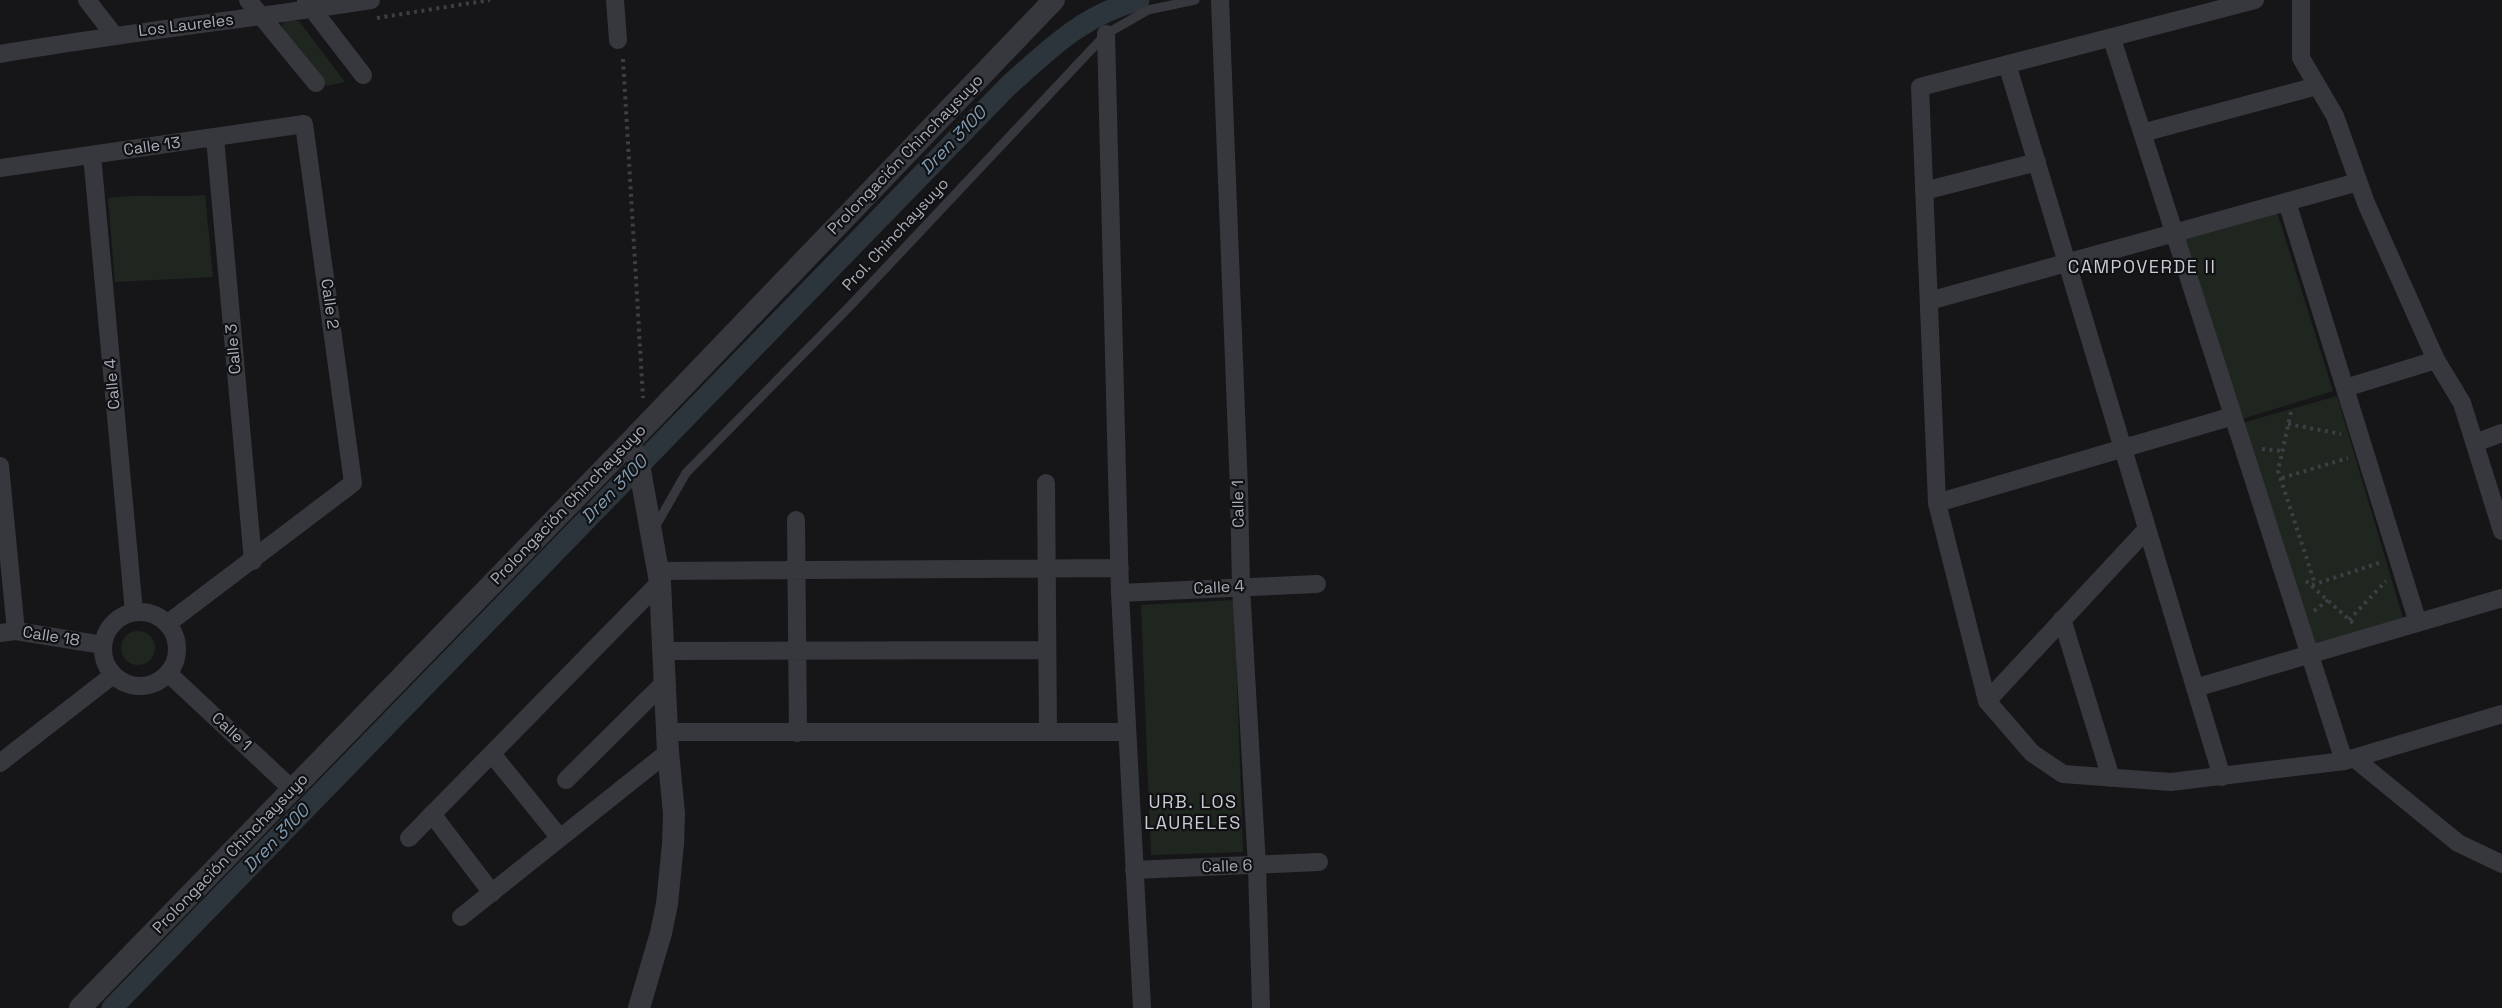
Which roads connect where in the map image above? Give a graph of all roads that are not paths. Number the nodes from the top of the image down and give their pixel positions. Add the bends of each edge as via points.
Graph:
1 (87, 0) edge
2 (248, 0) edge
3 (371, 0) edge
4 (615, 0) edge
5 (1054, 0) edge
6 (1196, 0) edge
7 (1220, 0) edge
8 (2255, 0) edge
9 (2301, 0) edge
10 (309, 4) edge
11 (261, 17) junction
12 (1106, 34) junction
13 (114, 35) junction
14 (618, 39) dead end
15 (2112, 39) junction
16 (0, 54) edge
17 (2007, 64) junction
18 (363, 75) dead end
19 (316, 83) dead end
20 (2317, 86) junction
21 (304, 124) joint
22 (2142, 132) junction
23 (215, 138) junction
24 (92, 155) junction
25 (2037, 162) junction
26 (0, 168) edge
27 (2358, 182) junction
28 (1924, 191) junction
29 (2287, 202) junction
30 (2175, 233) junction
31 (2068, 263) junction
32 (1929, 302) junction
33 (2436, 360) junction
34 (2345, 388) junction
35 (2233, 416) junction
36 (2502, 433) edge
37 (2475, 443) junction
38 (2123, 448) junction
39 (633, 451) junction
40 (0, 466) edge
41 (1046, 483) dead end
42 (1937, 502) junction
43 (2, 513) edge
44 (796, 520) dead end
45 (2147, 529) junction
46 (2502, 531) edge
47 (652, 534) junction
48 (253, 561) junction
49 (1046, 568) junction
50 (1120, 568) junction
51 (796, 570) junction
52 (659, 577) junction
53 (1317, 584) dead end
54 (1241, 587) junction
55 (1120, 593) junction
56 (2502, 598) edge
57 (134, 612) junction
58 (2062, 619) junction
59 (2418, 623) junction
60 (168, 624) junction
61 (8, 632) edge
62 (102, 645) junction
63 (797, 650) junction
64 (1047, 650) junction
65 (663, 651) junction
66 (2310, 654) junction
67 (168, 673) junction
68 (113, 675) junction
69 (665, 682) junction
70 (2195, 688) junction
71 (1987, 701) junction
72 (2498, 719) edge
73 (1048, 732) junction
74 (1127, 732) junction
75 (798, 733) junction
76 (668, 742) junction
77 (492, 754) junction
78 (2349, 759) junction
79 (0, 763) edge
80 (2222, 777) junction
81 (2111, 778) junction
82 (566, 780) dead end
83 (293, 790) junction
84 (432, 814) junction
85 (409, 838) dead end
86 (560, 838) junction
87 (1319, 862) dead end
88 (2502, 864) edge
89 (1257, 866) junction
90 (1134, 870) junction
91 (492, 892) junction
92 (461, 917) dead end
93 (80, 1008) edge
94 (639, 1008) edge
95 (1142, 1008) edge
96 (1261, 1008) edge

1 - 13 street
2 - 11 street
3 - 10 street, Los Laureles
4 - 14 street
5 - 39 street, Prolongación Chinchaysuyo via 646,426
6 - 12 lane, Prol. Chinchaysuyo via 1148,10
7 - 54 street, Calle 1
8 - 15 street
9 - 20 street via 2301,58
10 - 11 street, Los Laureles
10 - 18 street
11 - 13 street, Los Laureles
11 - 19 street
12 - 47 lane, Prol. Chinchaysuyo via 850,306 686,473
12 - 50 street
13 - 16 street, Los Laureles
15 - 17 street
15 - 22 street
17 - 25 street
17 - 28 street via 1920,87
20 - 22 street
20 - 27 street via 2335,116
21 - 23 street, Calle 13
21 - 48 street, Calle 2 via 353,483
22 - 30 street
23 - 24 street, Calle 13
23 - 48 street, Calle 3
24 - 26 street, Calle 13
24 - 57 street, Calle 4
25 - 28 street
25 - 31 street
27 - 29 street
27 - 33 street
28 - 32 street
29 - 30 street
29 - 34 street
30 - 31 street
30 - 35 street
31 - 32 street
31 - 38 street
32 - 42 street
33 - 34 street
33 - 37 street via 2462,403
34 - 59 street
35 - 38 street
35 - 66 street
36 - 37 street
37 - 46 street
38 - 42 street
38 - 45 street
39 - 47 street
39 - 83 street, Prolongación Chinchaysuyo
40 - 43 street
41 - 49 street
42 - 71 street
43 - 61 street
44 - 51 street
45 - 58 street
45 - 70 street
47 - 52 street
48 - 60 street
49 - 50 street
49 - 51 street
49 - 64 street
50 - 55 street
51 - 52 street
51 - 63 street
52 - 65 street
52 - 77 street
53 - 54 street, Calle 4
54 - 55 street, Calle 4
54 - 89 street, Calle 1
55 - 74 street
56 - 59 street
57 - 60 street via 152,614
57 - 62 street via 113,623
58 - 71 street
58 - 81 street
59 - 66 street
60 - 67 street via 177,648
61 - 62 street, Calle 18
62 - 68 street
63 - 64 street
63 - 65 street
63 - 75 street
64 - 73 street
65 - 69 street
66 - 70 street
66 - 78 street
67 - 68 street via 141,686
67 - 83 street, Calle 1
68 - 79 street
69 - 76 street
69 - 82 street
70 - 80 street
71 - 81 street via 2032,753 2062,774
72 - 78 street
73 - 74 street
73 - 75 street
74 - 90 street
75 - 76 street
76 - 86 street
76 - 94 street via 674,813 671,874 661,933
77 - 84 street
77 - 86 street
78 - 80 street
78 - 88 street via 2457,843
80 - 81 street via 2171,782
83 - 93 street, Prolongación Chinchaysuyo
84 - 85 street
84 - 91 street
86 - 91 street
87 - 89 street, Calle 6
89 - 90 street, Calle 6
89 - 96 street, Calle 1
90 - 95 street
91 - 92 street

